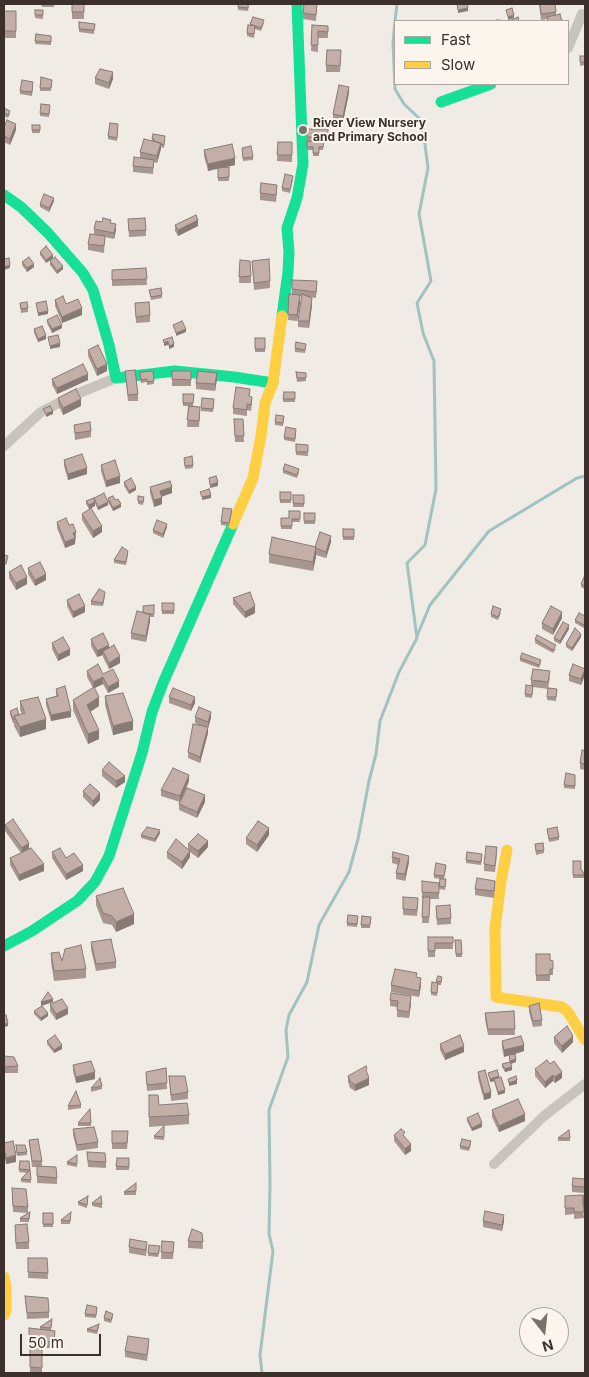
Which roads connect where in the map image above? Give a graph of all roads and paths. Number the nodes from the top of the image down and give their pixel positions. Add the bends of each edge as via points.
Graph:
1 (297, 4) edge
2 (584, 12) edge
3 (569, 46) edge
4 (488, 85) edge
5 (441, 102) dead end
6 (4, 194) edge
7 (116, 378) junction
8 (273, 382) junction
9 (4, 446) edge
10 (507, 850) dead end
11 (4, 946) edge
12 (585, 1040) edge
13 (585, 1084) edge
14 (494, 1164) dead end
15 (4, 1277) edge
16 (4, 1315) edge

1 - 8 street via 302,164 297,198 287,228 288,272
2 - 3 street
4 - 5 street
6 - 7 street via 48,233 83,273 93,290
7 - 8 street via 175,371
7 - 9 street via 40,412
8 - 11 street via 265,403 248,491 152,712 110,856 95,882 77,901
10 - 12 street via 496,929 496,998 562,1007
13 - 14 street via 544,1116
15 - 16 street

